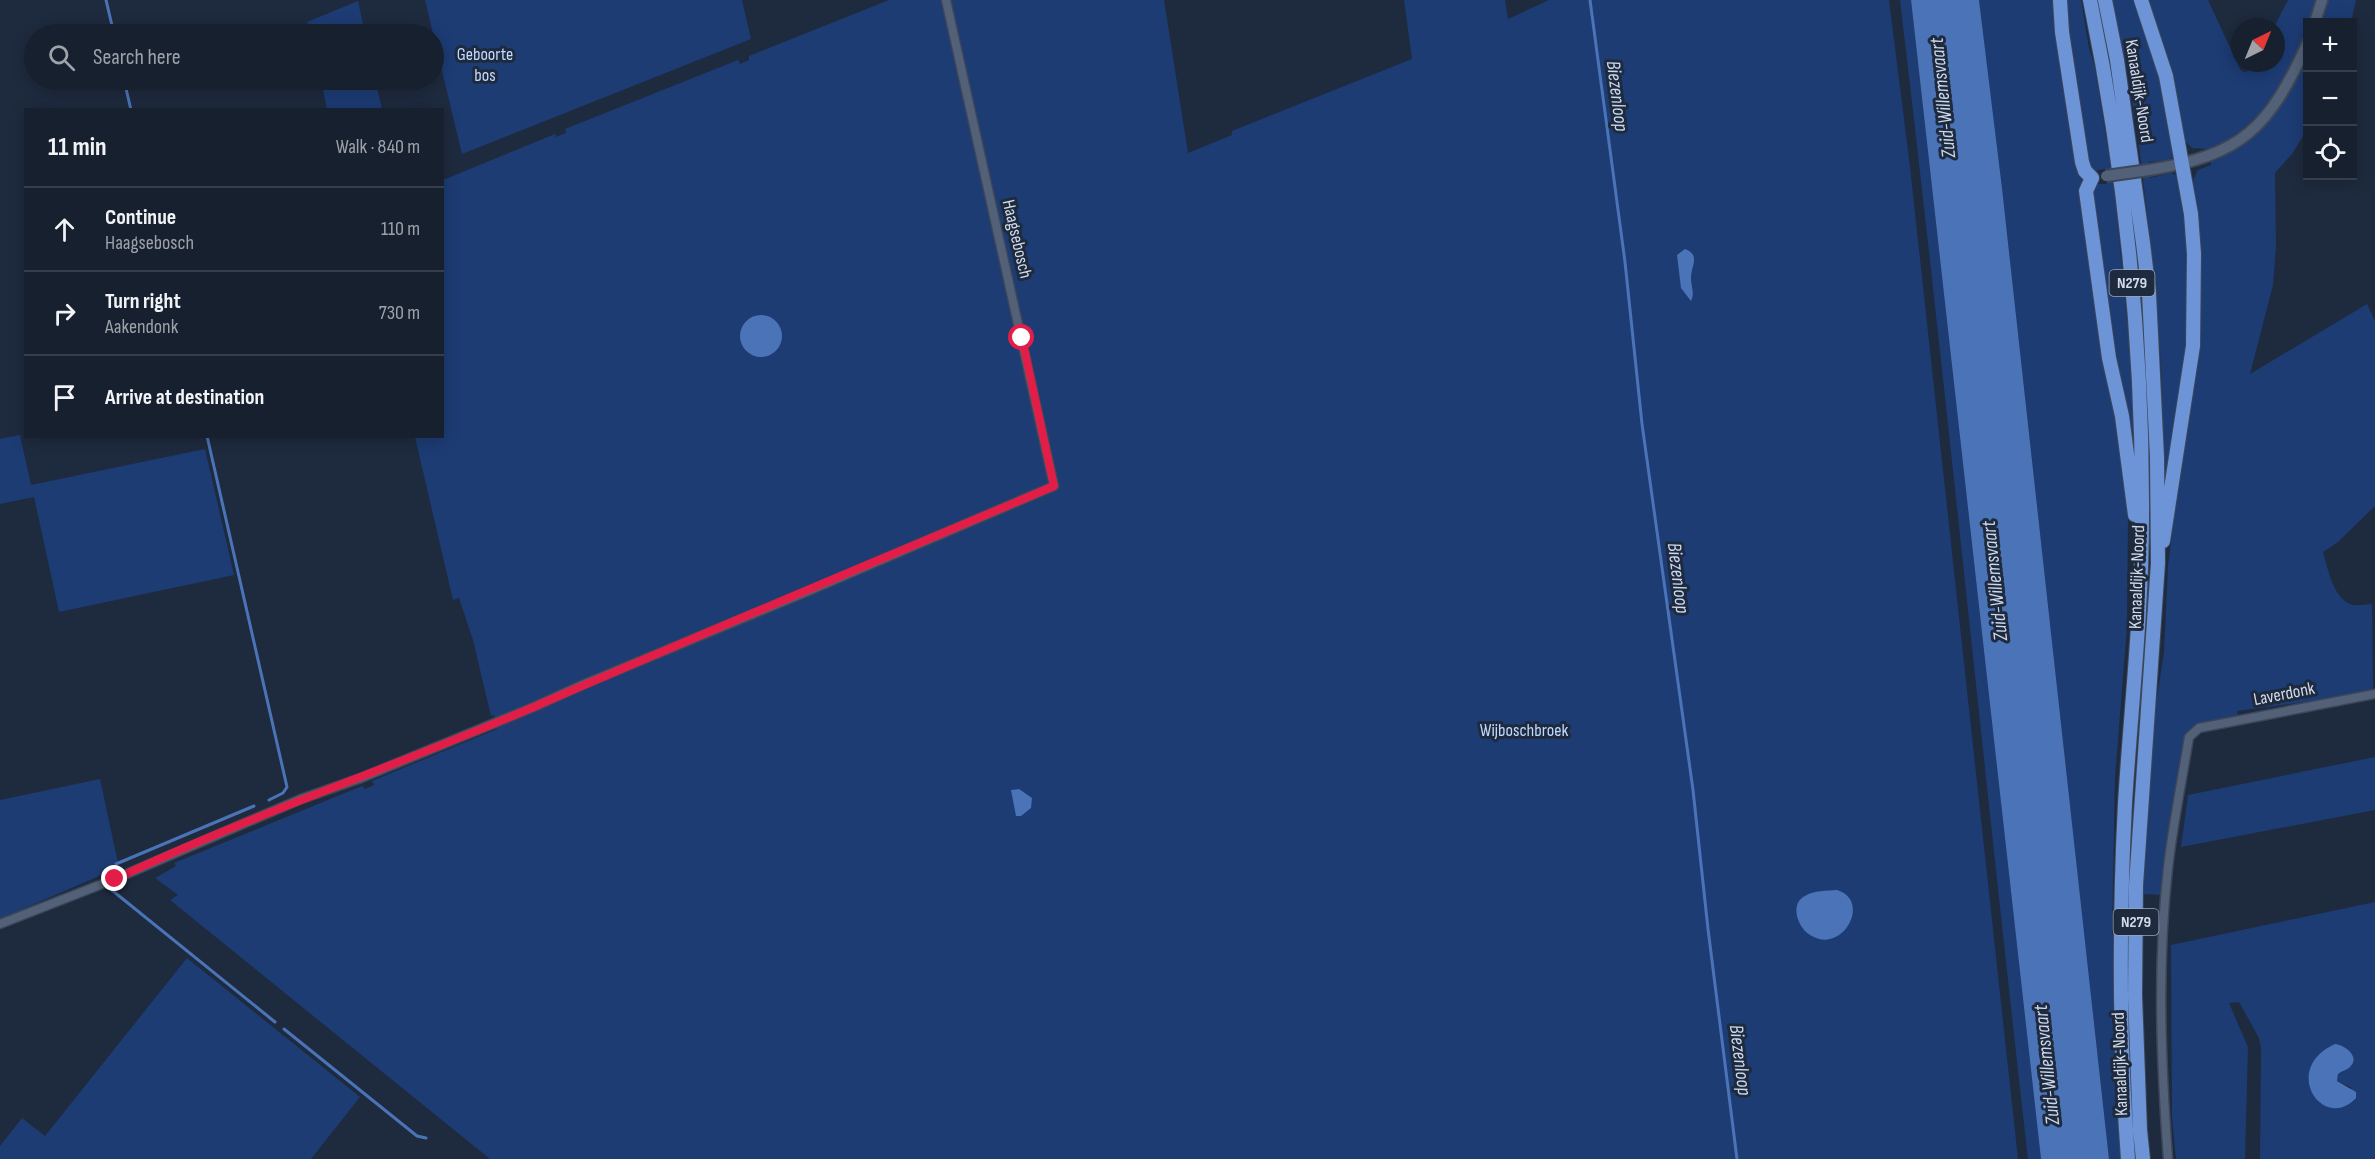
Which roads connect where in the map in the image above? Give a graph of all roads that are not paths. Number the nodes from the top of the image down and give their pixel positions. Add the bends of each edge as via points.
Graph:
1 (946, 0) edge
2 (2060, 0) edge
3 (2090, 0) edge
4 (2105, 0) edge
5 (2141, 0) edge
6 (2322, 0) edge
7 (2316, 18) edge
8 (2303, 50) edge
9 (2183, 164) junction
10 (2099, 177) junction
11 (2158, 563) junction
12 (2141, 570) junction
13 (2375, 694) edge
14 (0, 924) edge
15 (2128, 1159) edge
16 (2144, 1159) edge
17 (2168, 1159) edge

1 - 14 street, Haagsebosch via 1054,486 536,706
2 - 10 highway via 2082,162 2085,171
3 - 12 highway, Kanaaldijk-Noord / N279 via 2123,189 2130,253 2139,377
4 - 11 highway, Kanaaldijk-Noord / N279 via 2137,190 2149,293
5 - 9 highway, N279 via 2166,76
6 - 7 street
8 - 9 street via 2278,100 2256,127 2219,153
9 - 10 street, bridge
9 - 11 highway, N279 via 2194,254 2193,346
10 - 12 highway, N279 via 2086,191 2109,358 2122,416
11 - 16 highway, Kanaaldijk-Noord / N279 via 2136,885 2136,1006
12 - 15 highway, Kanaaldijk-Noord / N279 via 2125,804 2121,993
13 - 17 street, Laverdonk via 2199,728 2189,737 2168,868 2163,936 2162,1067

